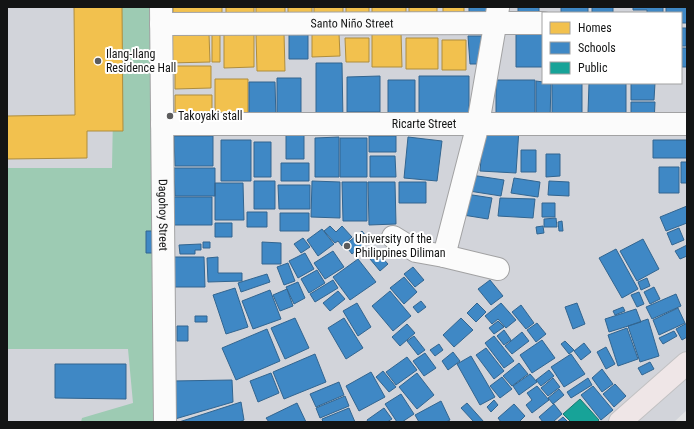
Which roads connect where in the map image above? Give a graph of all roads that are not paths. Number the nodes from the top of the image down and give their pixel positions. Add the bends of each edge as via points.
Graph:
1 (161, 15) edge
2 (497, 15) edge
3 (542, 23) edge
4 (162, 124) junction
5 (478, 124) junction
6 (687, 124) edge
7 (394, 237) dead end
8 (444, 256) junction
9 (498, 269) dead end
10 (687, 363) edge
11 (165, 422) edge
12 (620, 422) edge

1 - 2 street, Santo Niño Street
1 - 4 street, Dagohoy Street
2 - 3 street, Santo Niño Street
2 - 5 street
4 - 5 street, Ricarte Street
4 - 11 street, Dagohoy Street
5 - 6 street, Ricarte Street
5 - 8 street
7 - 8 street via 416,251
8 - 9 street
10 - 12 main road

